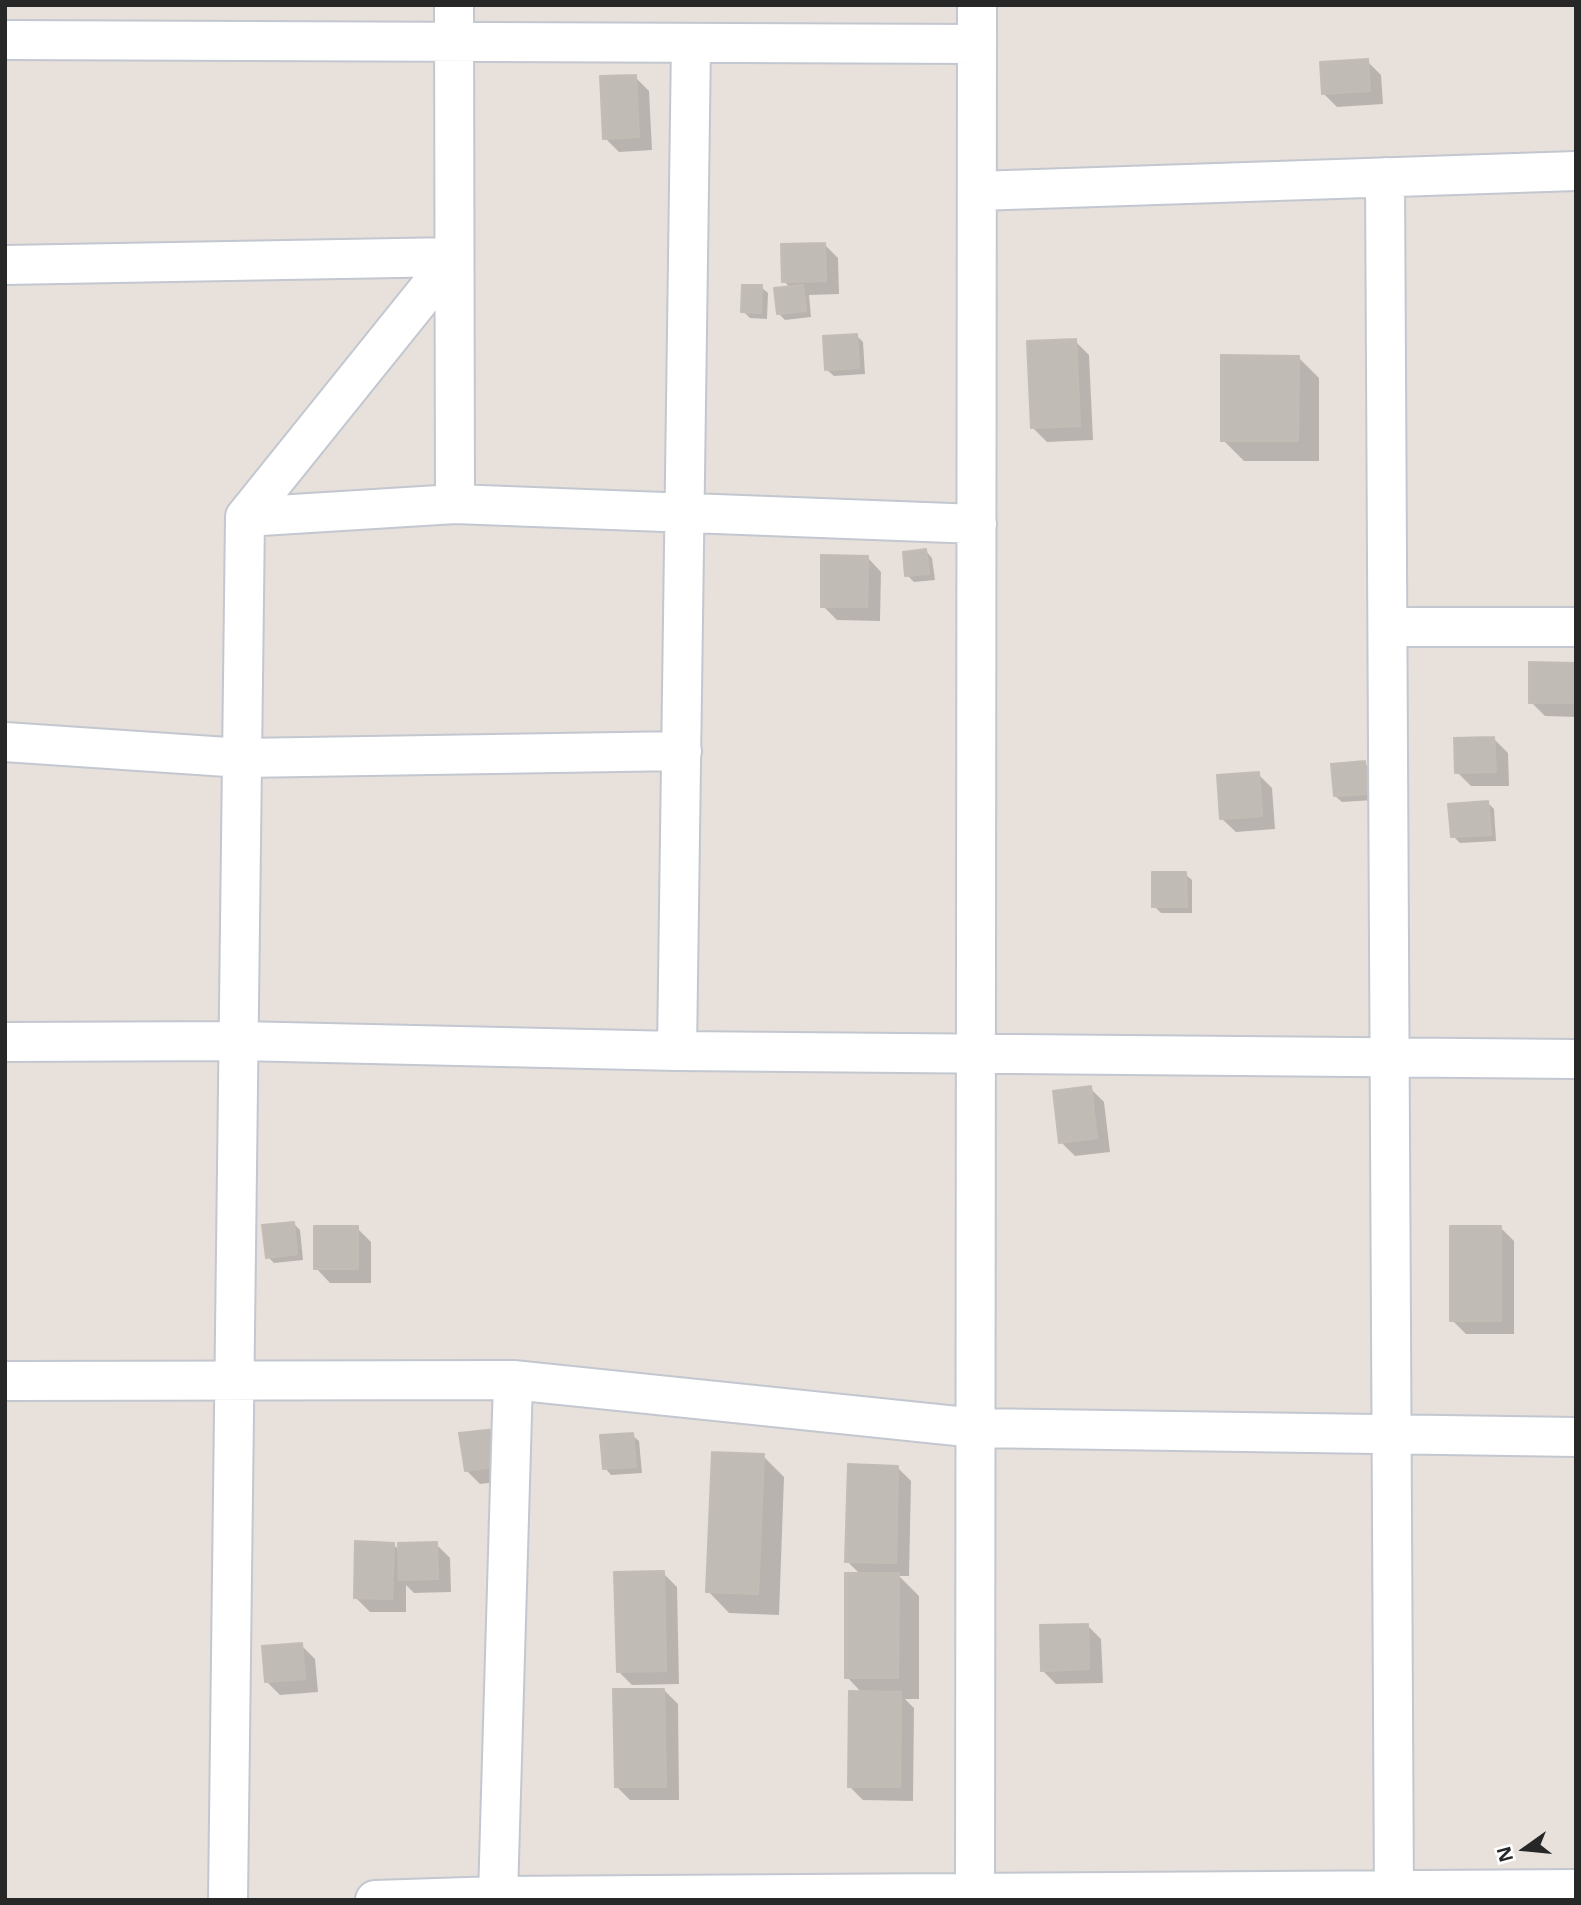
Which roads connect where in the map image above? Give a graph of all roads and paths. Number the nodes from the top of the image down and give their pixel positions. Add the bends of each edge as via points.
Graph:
1 (977, 5) edge
2 (454, 24) edge
3 (5, 40) edge
4 (691, 43) junction
5 (977, 44) junction
6 (1576, 171) edge
7 (1385, 177) junction
8 (977, 191) junction
9 (454, 257) junction
10 (5, 265) edge
11 (455, 504) junction
12 (685, 513) junction
13 (245, 517) junction
14 (976, 524) junction
15 (1388, 627) junction
16 (1576, 627) edge
17 (5, 742) edge
18 (682, 751) junction
19 (242, 758) junction
20 (239, 1041) junction
21 (5, 1042) edge
22 (677, 1051) junction
23 (976, 1054) junction
24 (1390, 1058) junction
25 (1576, 1059) edge
26 (513, 1380) junction
27 (5, 1381) edge
28 (234, 1381) junction
29 (975, 1428) junction
30 (1392, 1434) junction
31 (1576, 1437) edge
32 (1576, 1889) edge
33 (1394, 1895) edge
34 (498, 1896) junction
35 (975, 1896) edge
36 (228, 1900) edge
37 (375, 1900) edge

1 - 5 street
2 - 3 street
2 - 4 street
2 - 9 street
4 - 5 street
4 - 12 street
5 - 8 street
6 - 7 street
7 - 8 street
7 - 15 street
8 - 14 street
9 - 10 street
9 - 11 street
9 - 13 street
11 - 12 street
11 - 13 street
12 - 14 street
12 - 18 street
13 - 19 street
14 - 23 street
15 - 16 street
15 - 24 street
17 - 19 street
18 - 19 street
18 - 22 street
19 - 20 street
20 - 21 street
20 - 22 street
20 - 28 street
22 - 23 street
23 - 24 street
23 - 29 street
24 - 25 street
24 - 30 street
26 - 28 street
26 - 29 street
26 - 34 street
27 - 28 street
28 - 36 street
29 - 30 street
29 - 35 street
30 - 31 street
30 - 33 street
32 - 33 street
33 - 35 street
34 - 35 street
34 - 37 street

